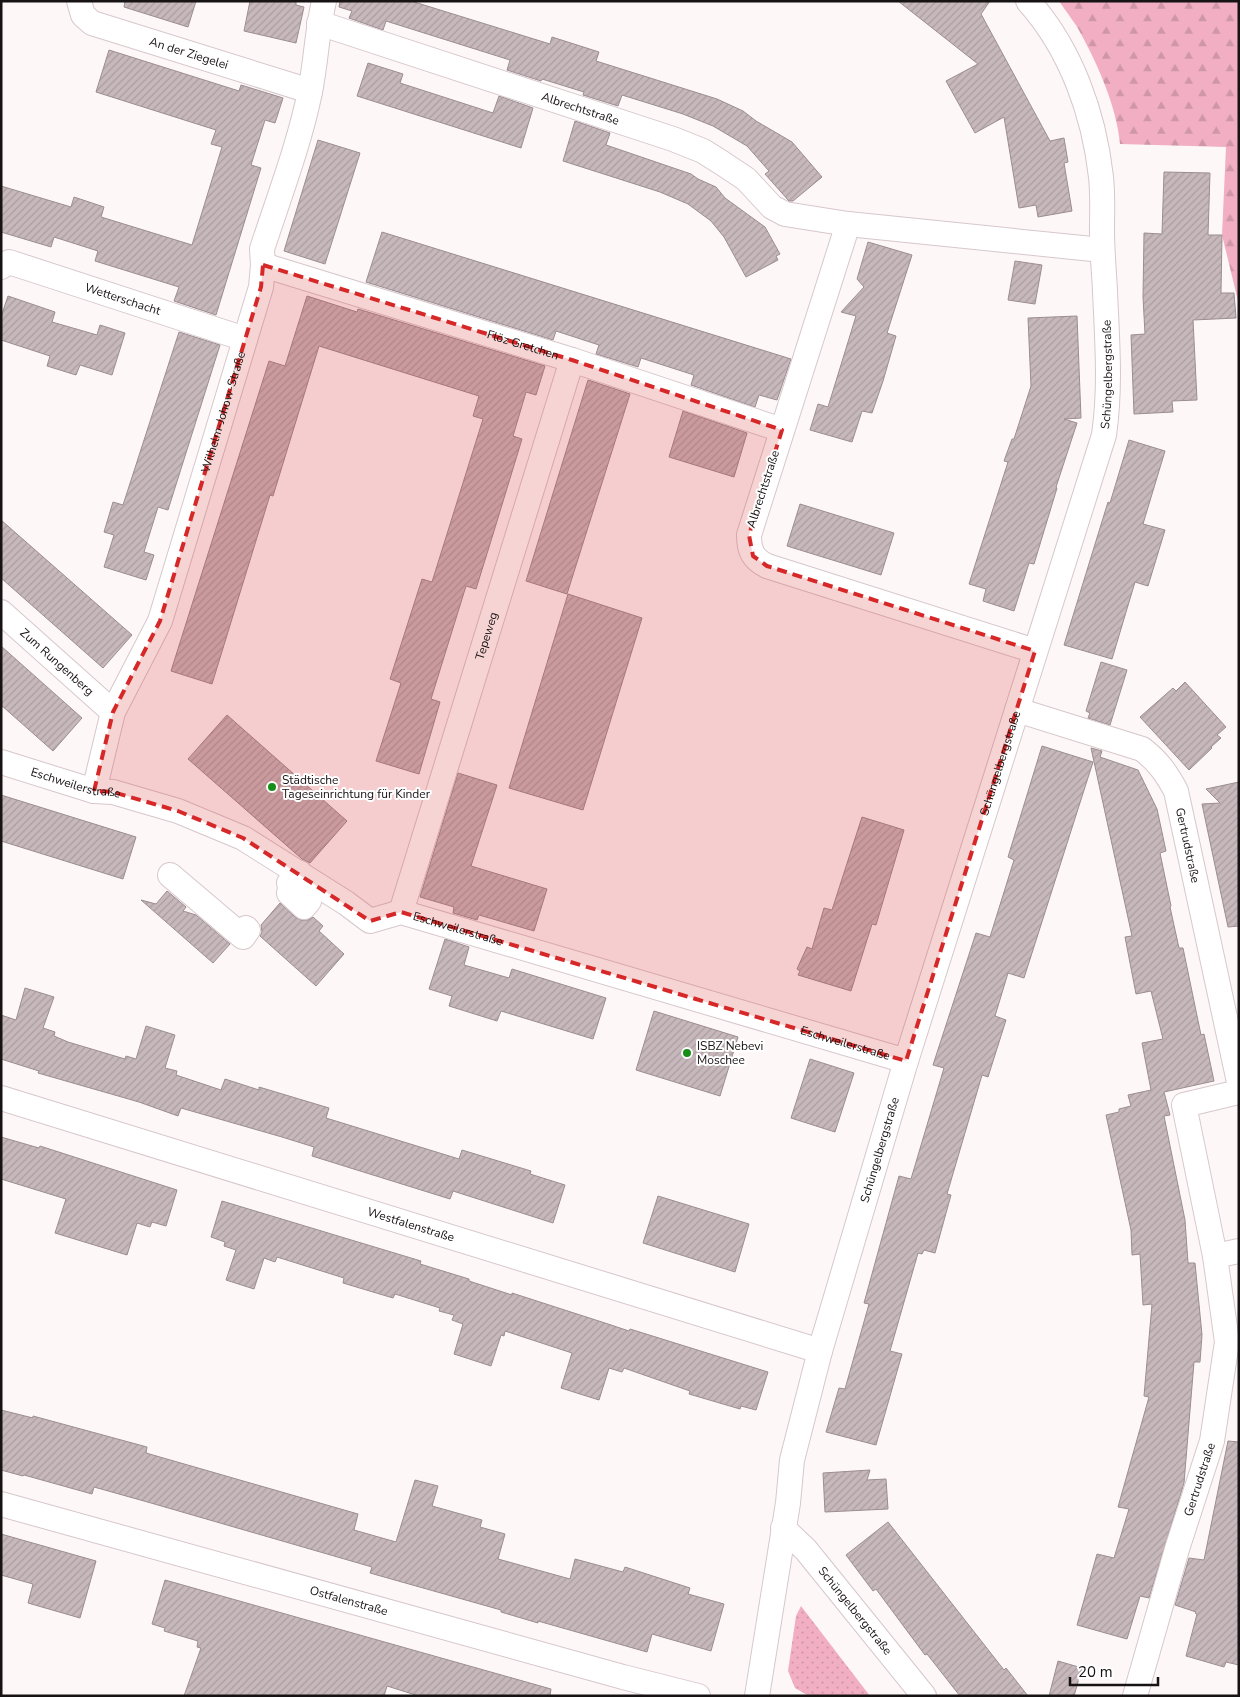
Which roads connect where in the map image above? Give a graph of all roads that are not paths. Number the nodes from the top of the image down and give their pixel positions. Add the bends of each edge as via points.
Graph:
1 (79, 1) edge
2 (1028, 1) edge
3 (322, 12) edge
4 (310, 91) junction
5 (848, 224) junction
6 (1102, 250) junction
7 (263, 265) junction
8 (1, 267) edge
9 (245, 338) junction
10 (572, 360) junction
11 (782, 430) junction
12 (1, 612) edge
13 (1035, 651) junction
14 (1018, 710) junction
15 (113, 712) junction
16 (1, 762) edge
17 (104, 791) junction
18 (170, 875) dead end
19 (401, 912) junction
20 (246, 928) dead end
21 (906, 1061) junction
22 (1239, 1082) edge
23 (1239, 1092) edge
24 (1, 1098) edge
25 (1239, 1251) edge
26 (1216, 1256) junction
27 (820, 1351) junction
28 (1, 1504) edge
29 (783, 1528) junction
30 (698, 1696) edge
31 (757, 1696) edge
32 (924, 1696) edge
33 (1135, 1696) edge

1 - 4 street, An der Ziegelei via 83,15 92,23
2 - 6 street, Schüngelbergstraße via 1063,49 1095,138 1102,179
3 - 4 street, Wilhelm-Johow-Straße
3 - 5 street, Albrechtstraße via 703,151 746,179 772,207 784,214
4 - 7 street, Wilhelm-Johow-Straße via 262,249
5 - 6 street, Albrechtstraße
5 - 11 street, Albrechtstraße
6 - 13 street, Schüngelbergstraße via 1108,394 1104,435
7 - 9 street, Wilhelm-Johow-Straße via 261,287
7 - 10 street, Flöz Gretchen
8 - 9 street, Wetterschacht via 13,263
9 - 15 street, Wilhelm-Johow-Straße via 160,620
10 - 11 street, Flöz Gretchen
10 - 19 street, Tepeweg
11 - 13 street, Albrechtstraße via 749,535 749,546 759,562
12 - 15 street, Zum Rungenberg
13 - 14 street, Schüngelbergstraße
14 - 21 street, Schüngelbergstraße
14 - 22 street, Gertrudstraße via 1142,749 1155,758 1167,774 1176,791
15 - 17 street, Wilhelm-Johow-Straße
16 - 17 street, Eschweilerstraße
17 - 19 street, Eschweilerstraße via 178,811 243,838 295,883 346,903 370,921
18 - 20 street via 243,937 248,930
19 - 21 street, Eschweilerstraße
21 - 27 street, Schüngelbergstraße
23 - 26 street, Gertrudstraße via 1184,1105
24 - 27 street, Westfalenstraße
25 - 26 street
26 - 33 street, Gertrudstraße via 1227,1342 1212,1440
27 - 29 street, Schüngelbergstraße via 792,1460
28 - 30 street, Ostfalenstraße
29 - 31 street, Schüngelbergstraße
29 - 32 street, Schüngelbergstraße via 806,1550

